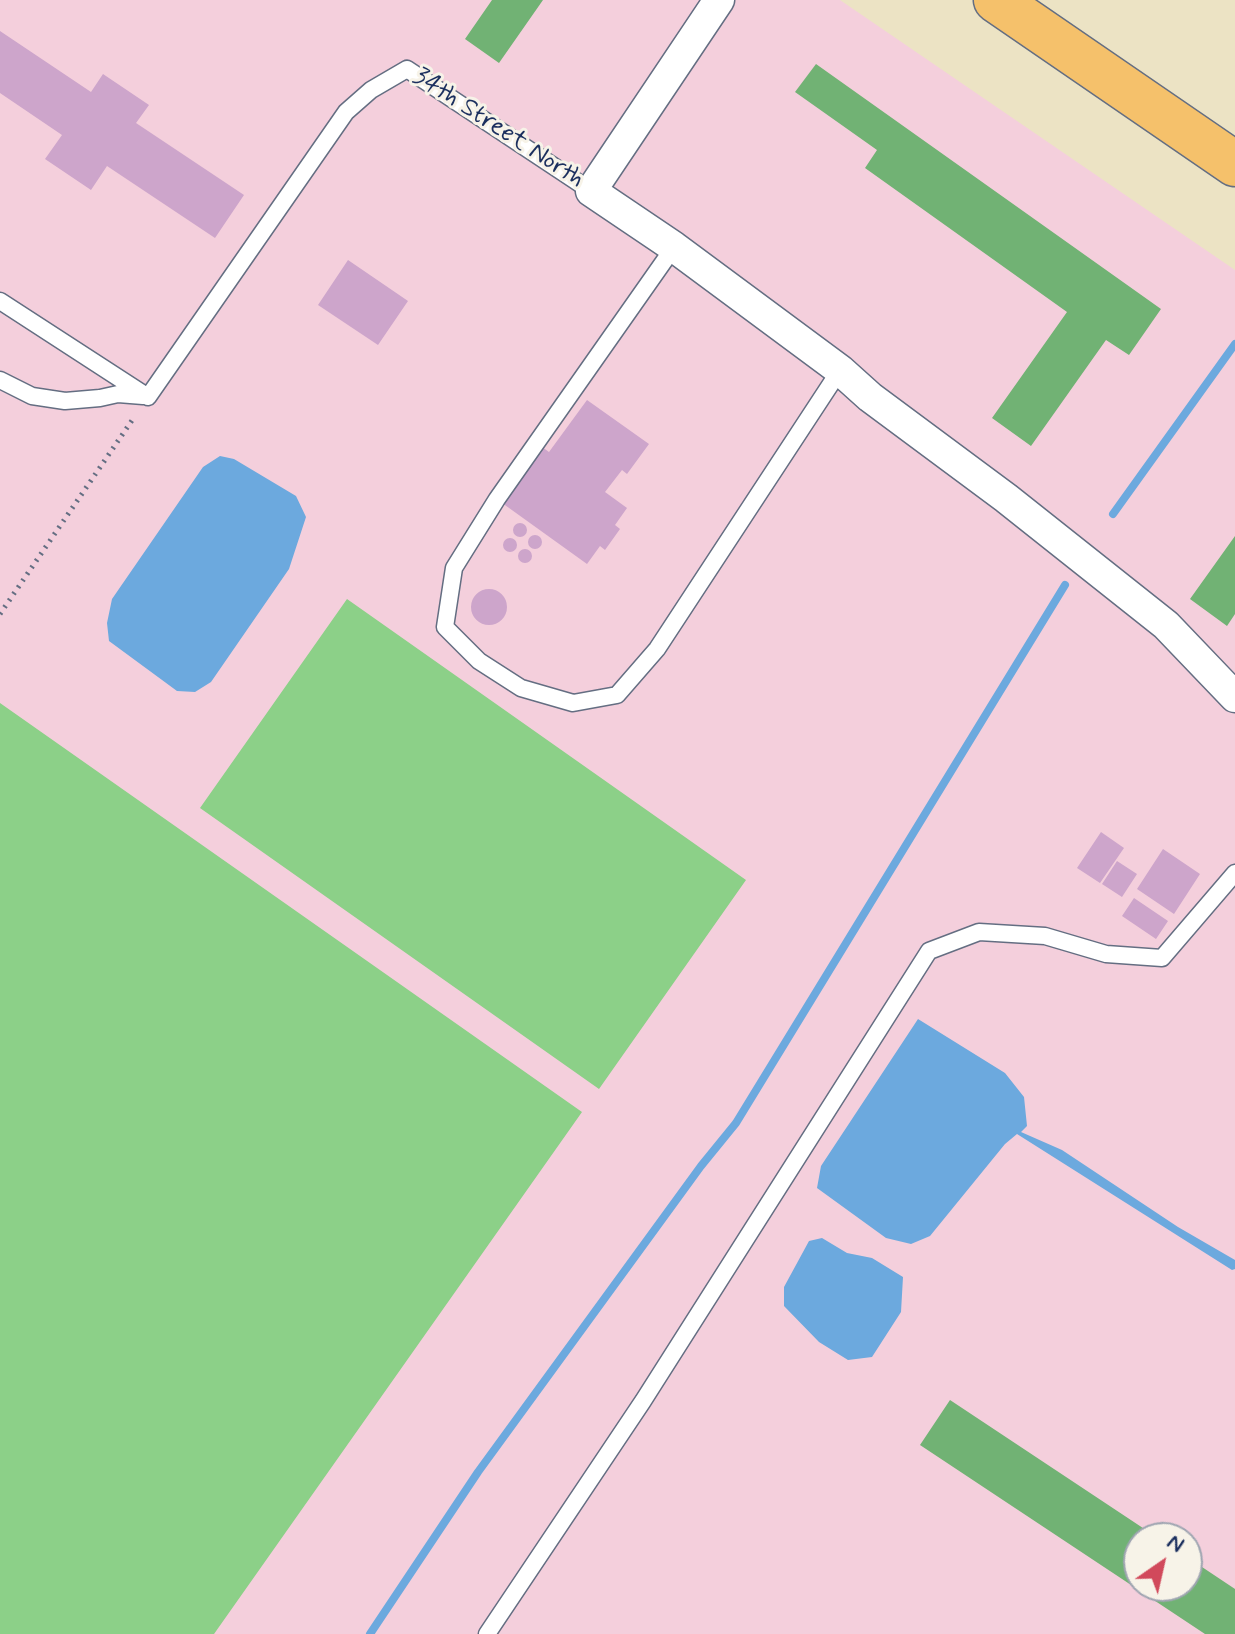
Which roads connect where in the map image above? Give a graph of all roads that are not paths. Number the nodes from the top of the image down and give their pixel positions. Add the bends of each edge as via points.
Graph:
1 (719, 0) edge
2 (996, 0) edge
3 (1235, 164) edge
4 (591, 191) junction
5 (674, 247) junction
6 (0, 301) edge
7 (840, 370) junction
8 (0, 380) edge
9 (148, 397) junction
10 (1235, 697) edge
11 (1235, 873) edge
12 (487, 1634) edge

1 - 4 street, 34th Street North
2 - 3 main road
4 - 5 street
4 - 9 lane, 34th Street North via 407,69 346,112
5 - 7 street
5 - 7 lane via 454,568 445,627 479,661 521,688 573,703 617,695 657,649
6 - 9 lane
7 - 10 street via 1166,625
8 - 9 lane via 32,396 65,401 118,394
11 - 12 lane via 1162,958 1106,954 1045,936 979,932 929,951 643,1401

